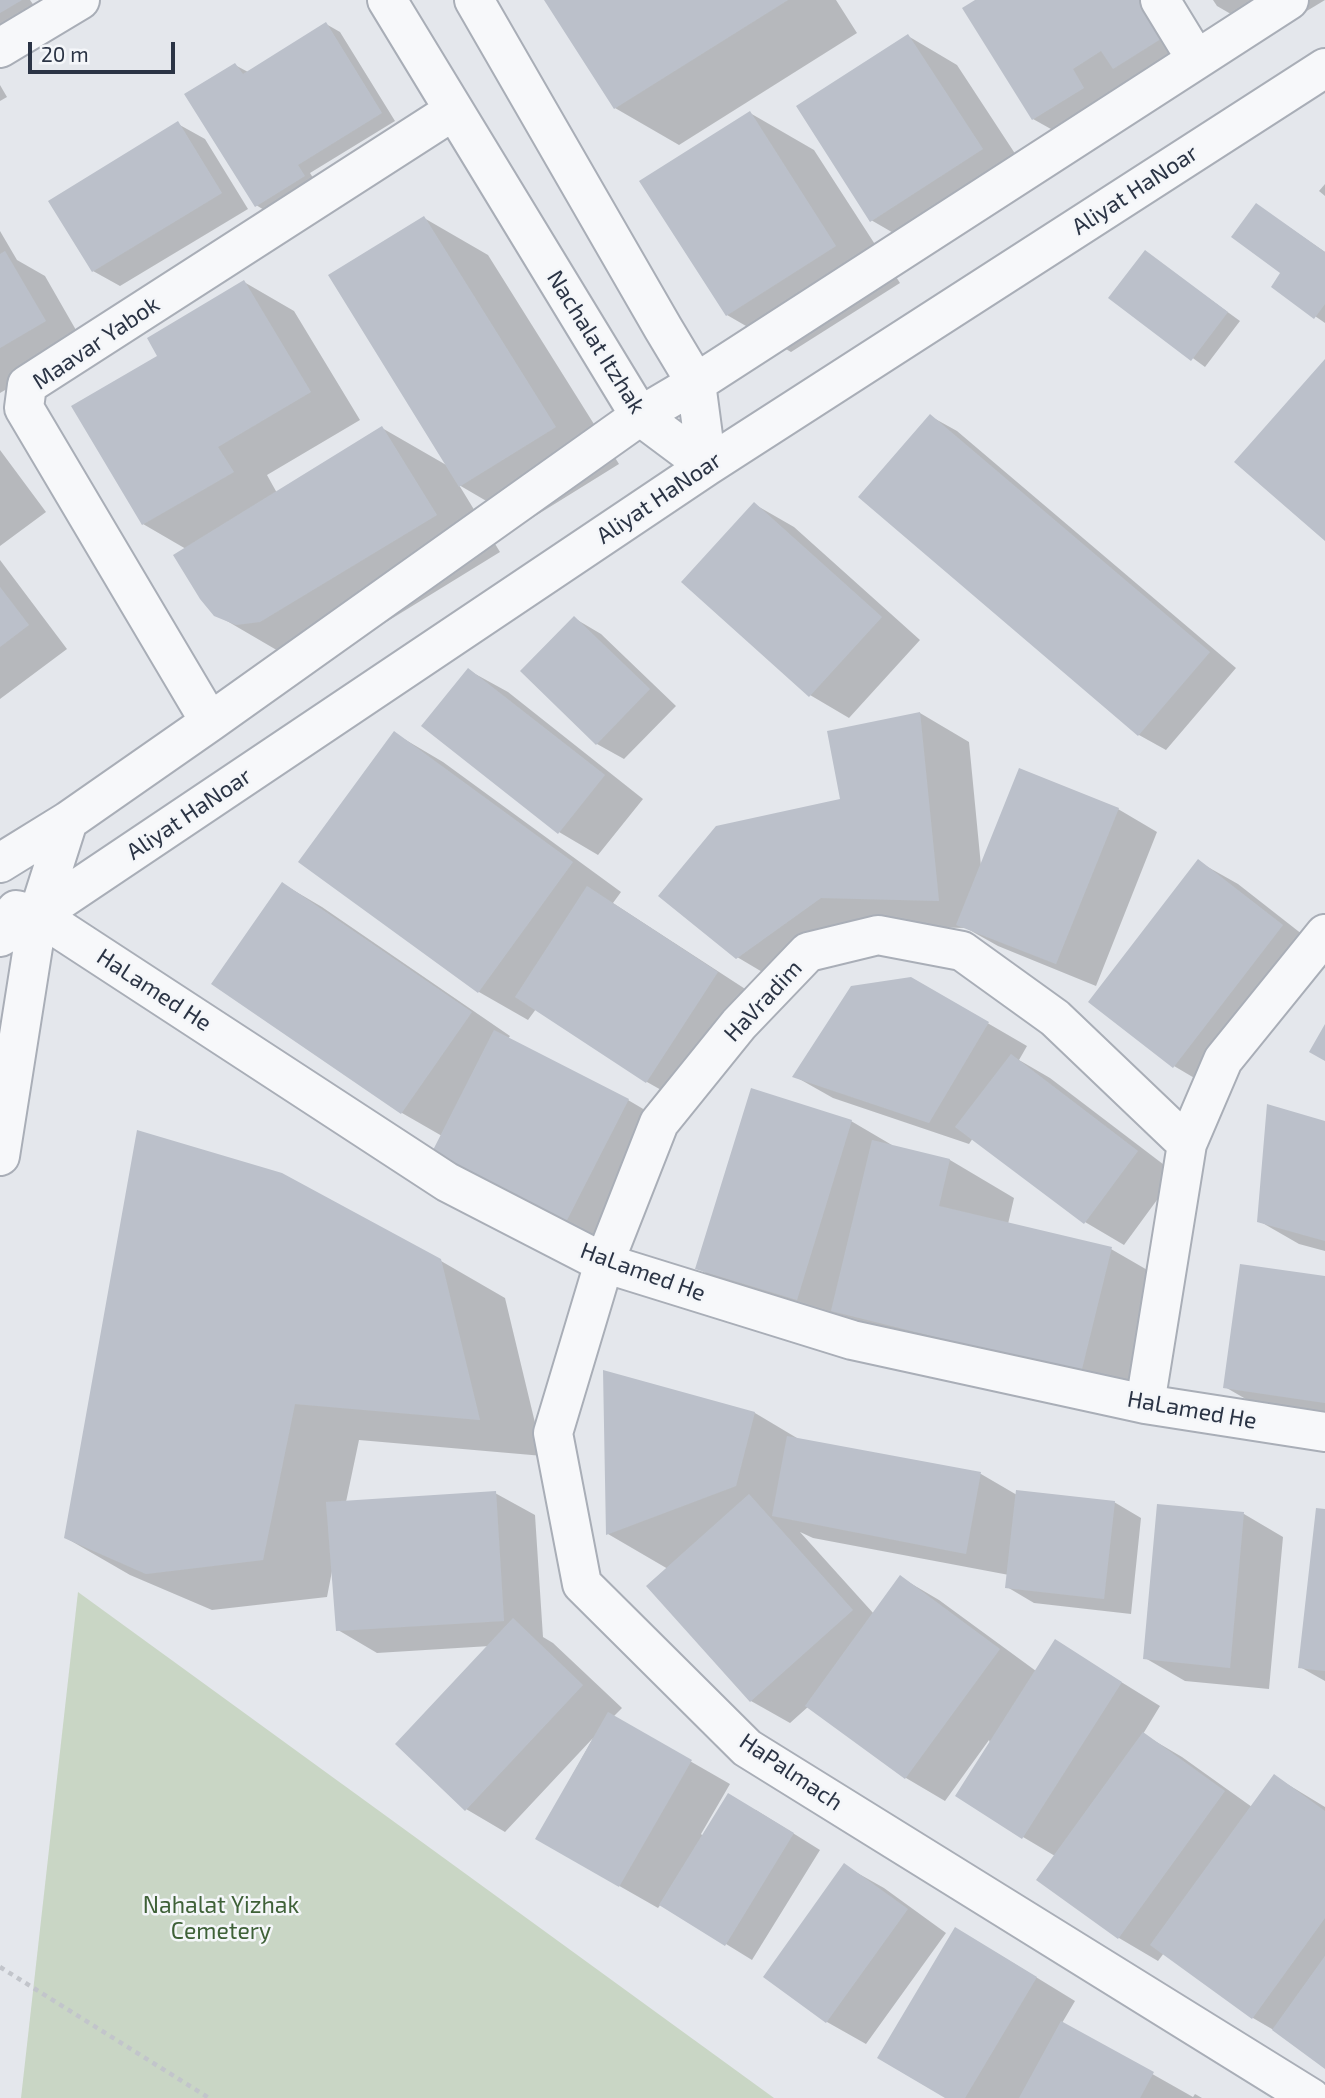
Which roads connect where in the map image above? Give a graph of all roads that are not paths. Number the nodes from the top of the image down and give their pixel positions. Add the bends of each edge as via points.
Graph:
1 (80, 0) edge
2 (387, 0) edge
3 (474, 0) edge
4 (1160, 0) edge
5 (1190, 0) edge
6 (1289, 0) edge
7 (0, 48) edge
8 (1207, 52) junction
9 (1325, 68) edge
10 (453, 111) junction
11 (696, 383) junction
12 (640, 416) junction
13 (707, 466) junction
14 (211, 722) junction
15 (68, 821) junction
16 (0, 863) edge
17 (0, 906) edge
18 (38, 915) junction
19 (1325, 934) edge
20 (0, 937) edge
21 (1187, 1144) junction
22 (0, 1156) edge
23 (604, 1263) junction
24 (1145, 1404) junction
25 (1325, 1432) edge
26 (1311, 2098) edge

1 - 7 street
2 - 10 street, Nachalat Itzhak
3 - 11 street
4 - 8 street
5 - 8 street
6 - 8 street
8 - 11 street
9 - 13 street, Aliyat HaNoar
10 - 12 street, Nachalat Itzhak
10 - 14 street, Maavar Yabok via 27,385 24,408
11 - 12 street
11 - 13 street
12 - 13 street, Nachalat Itzhak
12 - 14 street
13 - 18 street, Aliyat HaNoar
14 - 15 street
15 - 16 street
15 - 18 street
17 - 18 street, HaLamed He
18 - 20 street, Aliyat HaNoar
18 - 22 street
18 - 23 street, HaLamed He via 447,1182
19 - 21 street via 1223,1060
21 - 23 street, HaVradim via 1055,1018 962,951 878,935 808,952 739,1024 659,1124
21 - 24 street
23 - 24 street, HaLamed He via 852,1340
23 - 26 street, HaPalmach via 553,1433 582,1584 747,1748
24 - 25 street, HaLamed He

